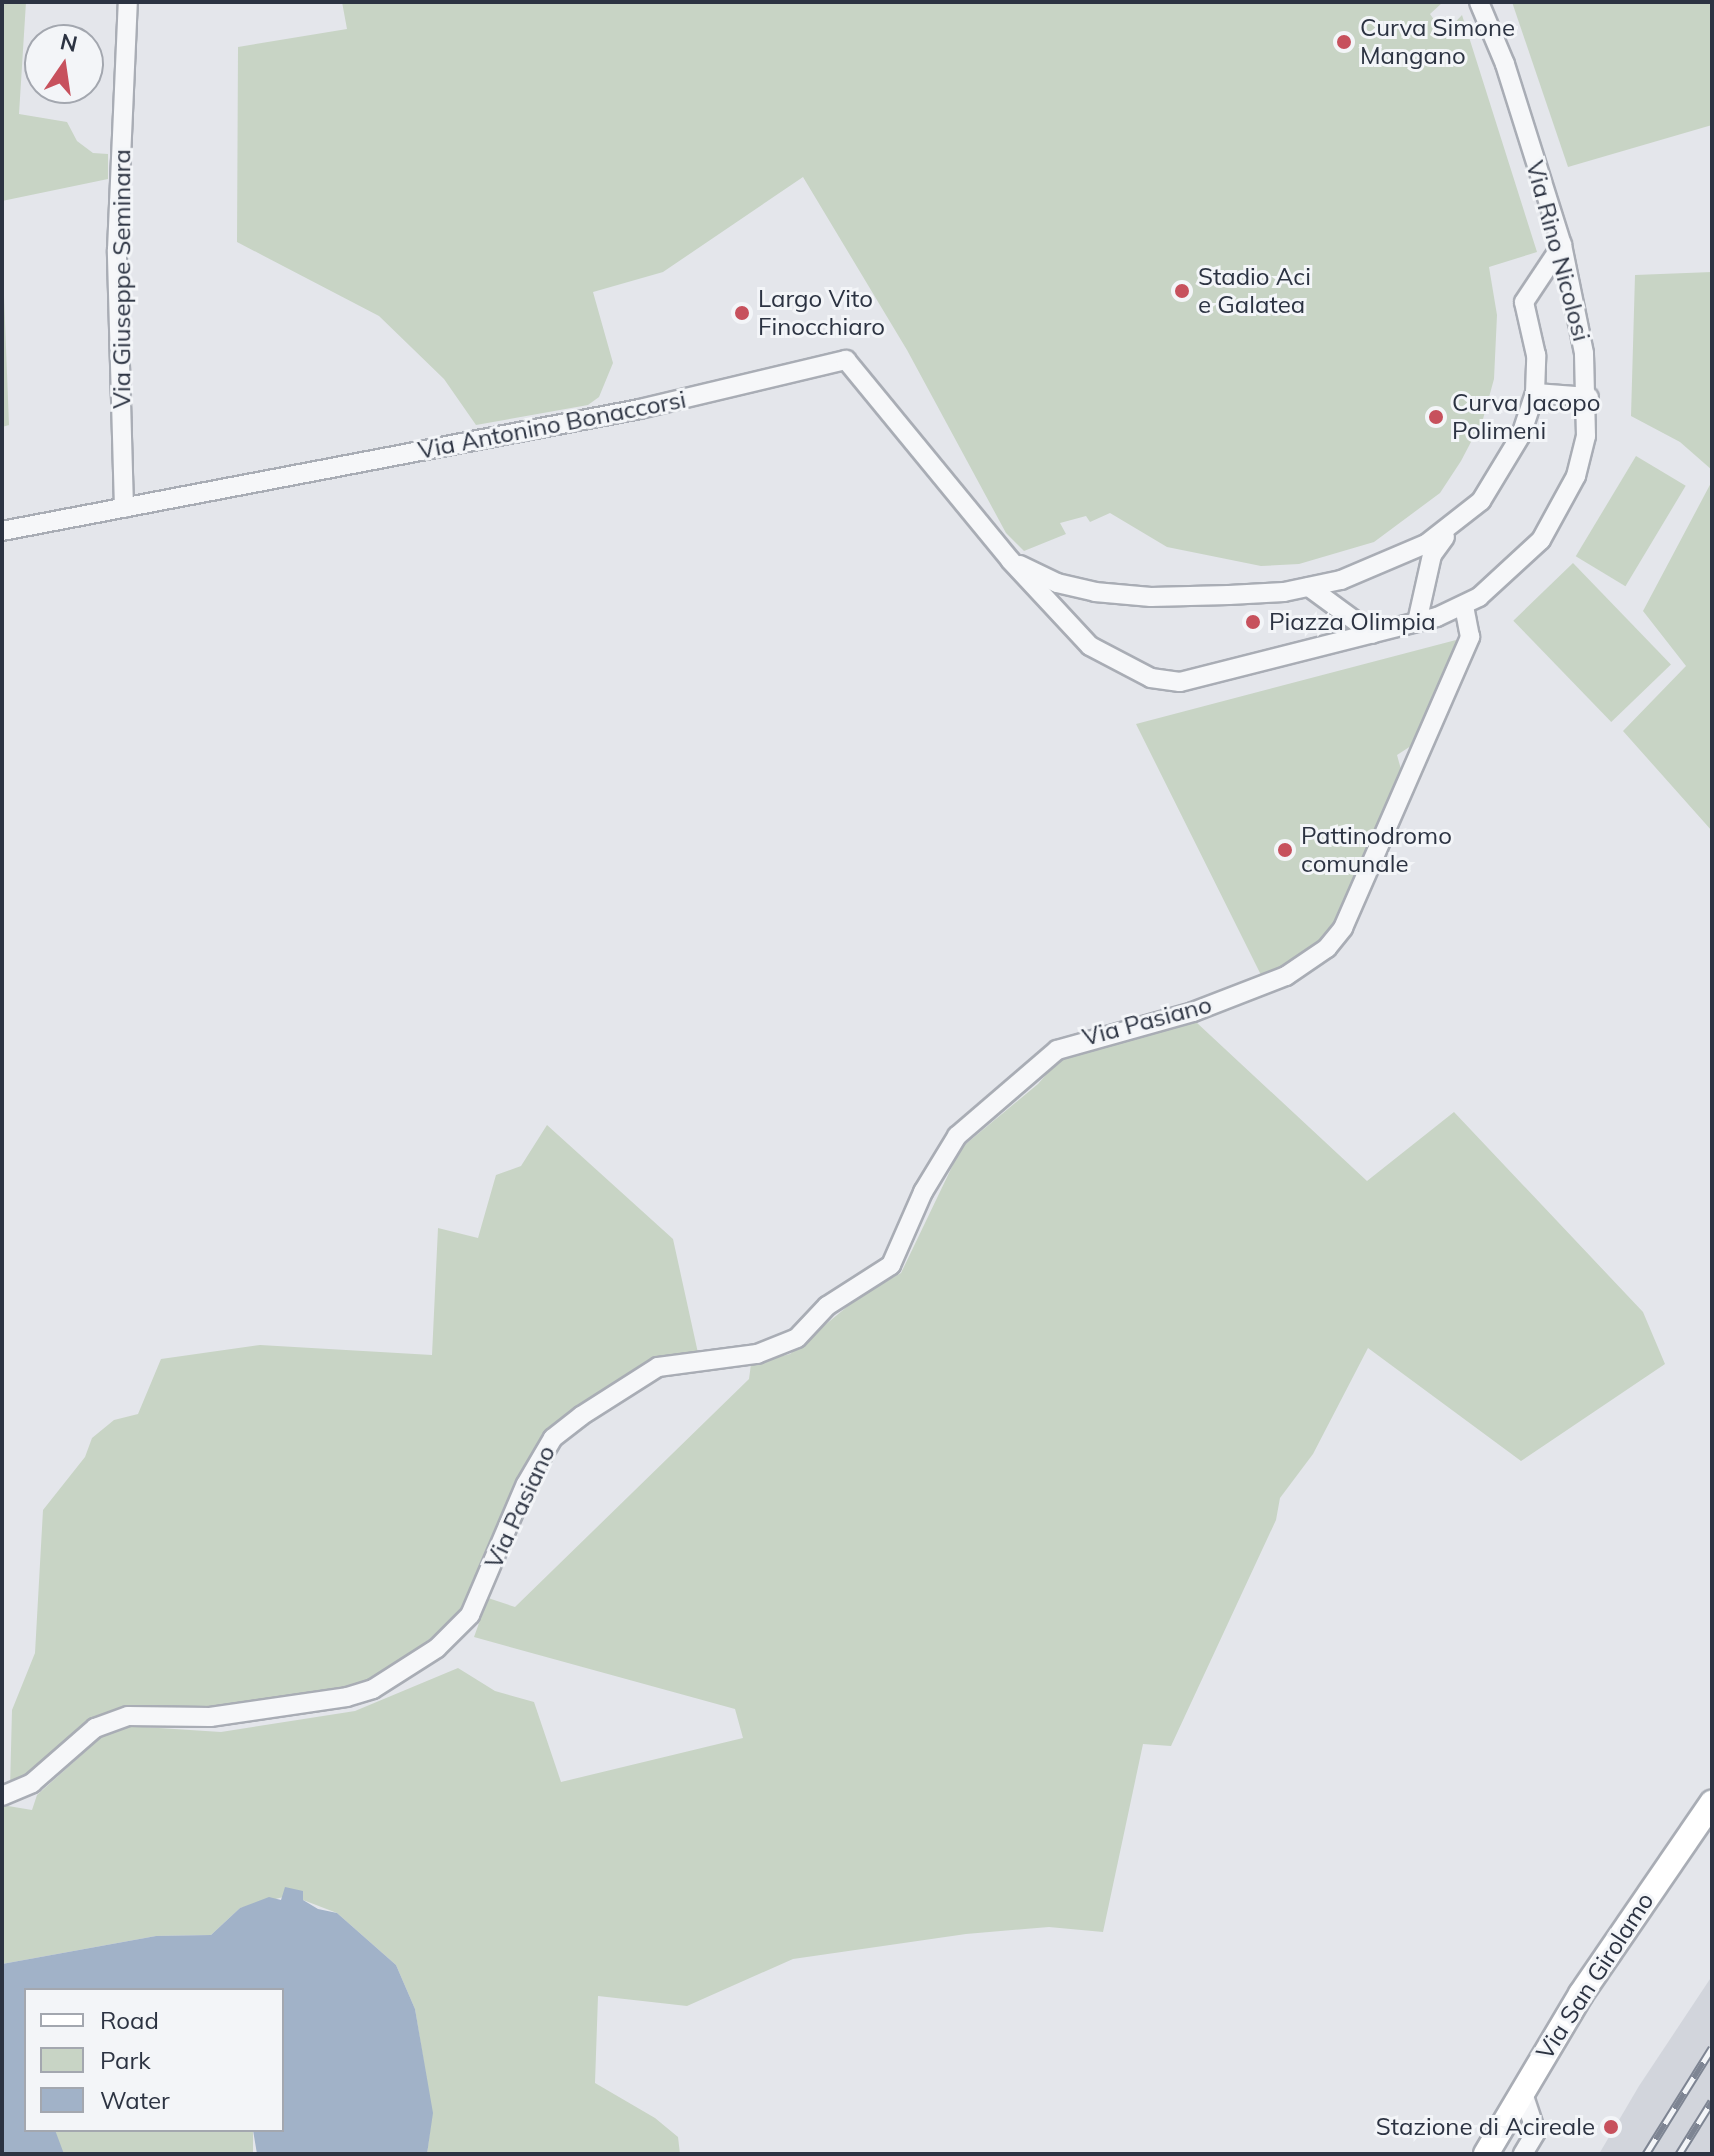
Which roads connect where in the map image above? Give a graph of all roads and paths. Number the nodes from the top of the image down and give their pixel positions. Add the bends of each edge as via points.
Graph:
1 (128, 2) edge
2 (1479, 2) edge
3 (1562, 245) junction
4 (1535, 393) junction
5 (1589, 397) junction
6 (124, 508) junction
7 (1454, 525) junction
8 (2, 531) edge
9 (1010, 560) junction
10 (1309, 587) junction
11 (1464, 607) junction
12 (1417, 622) junction
13 (1373, 634) junction
14 (2, 1796) edge
15 (1712, 1803) edge
16 (1522, 2090) junction
17 (1486, 2154) edge
18 (1523, 2154) edge

1 - 6 street, Via Giuseppe Seminara via 117,250
2 - 3 street, Via Rino Nicolosi via 1505,64
3 - 4 street via 1524,302 1536,355
3 - 5 street, Via Rino Nicolosi
4 - 5 street
4 - 7 street via 1501,471 1481,501
5 - 11 street, Via Rino Nicolosi via 1576,476 1560,514 1513,570
6 - 8 street, Via Antonino Bonaccorsi
6 - 9 street, Via Antonino Bonaccorsi via 640,409 846,360
7 - 10 street via 1382,566
7 - 12 street via 1432,555
9 - 10 street via 1057,583 1151,597
9 - 13 street, Via Rino Nicolosi via 1090,646 1151,678 1180,682
10 - 13 street
11 - 12 street, Via Rino Nicolosi
11 - 14 street, Via Pasiano via 1470,637 1343,928 1327,948 1286,976 1193,1012 1057,1050 957,1136 923,1192 891,1265 827,1306 797,1338 757,1354 658,1367 581,1416 553,1438 526,1484 470,1615 425,1656 373,1689 347,1697 210,1717 128,1716 95,1728 32,1783
12 - 13 street, Via Rino Nicolosi
15 - 16 street, Via San Girolamo via 1631,1915
16 - 17 street, Via San Girolamo
16 - 18 street via 1536,2132

